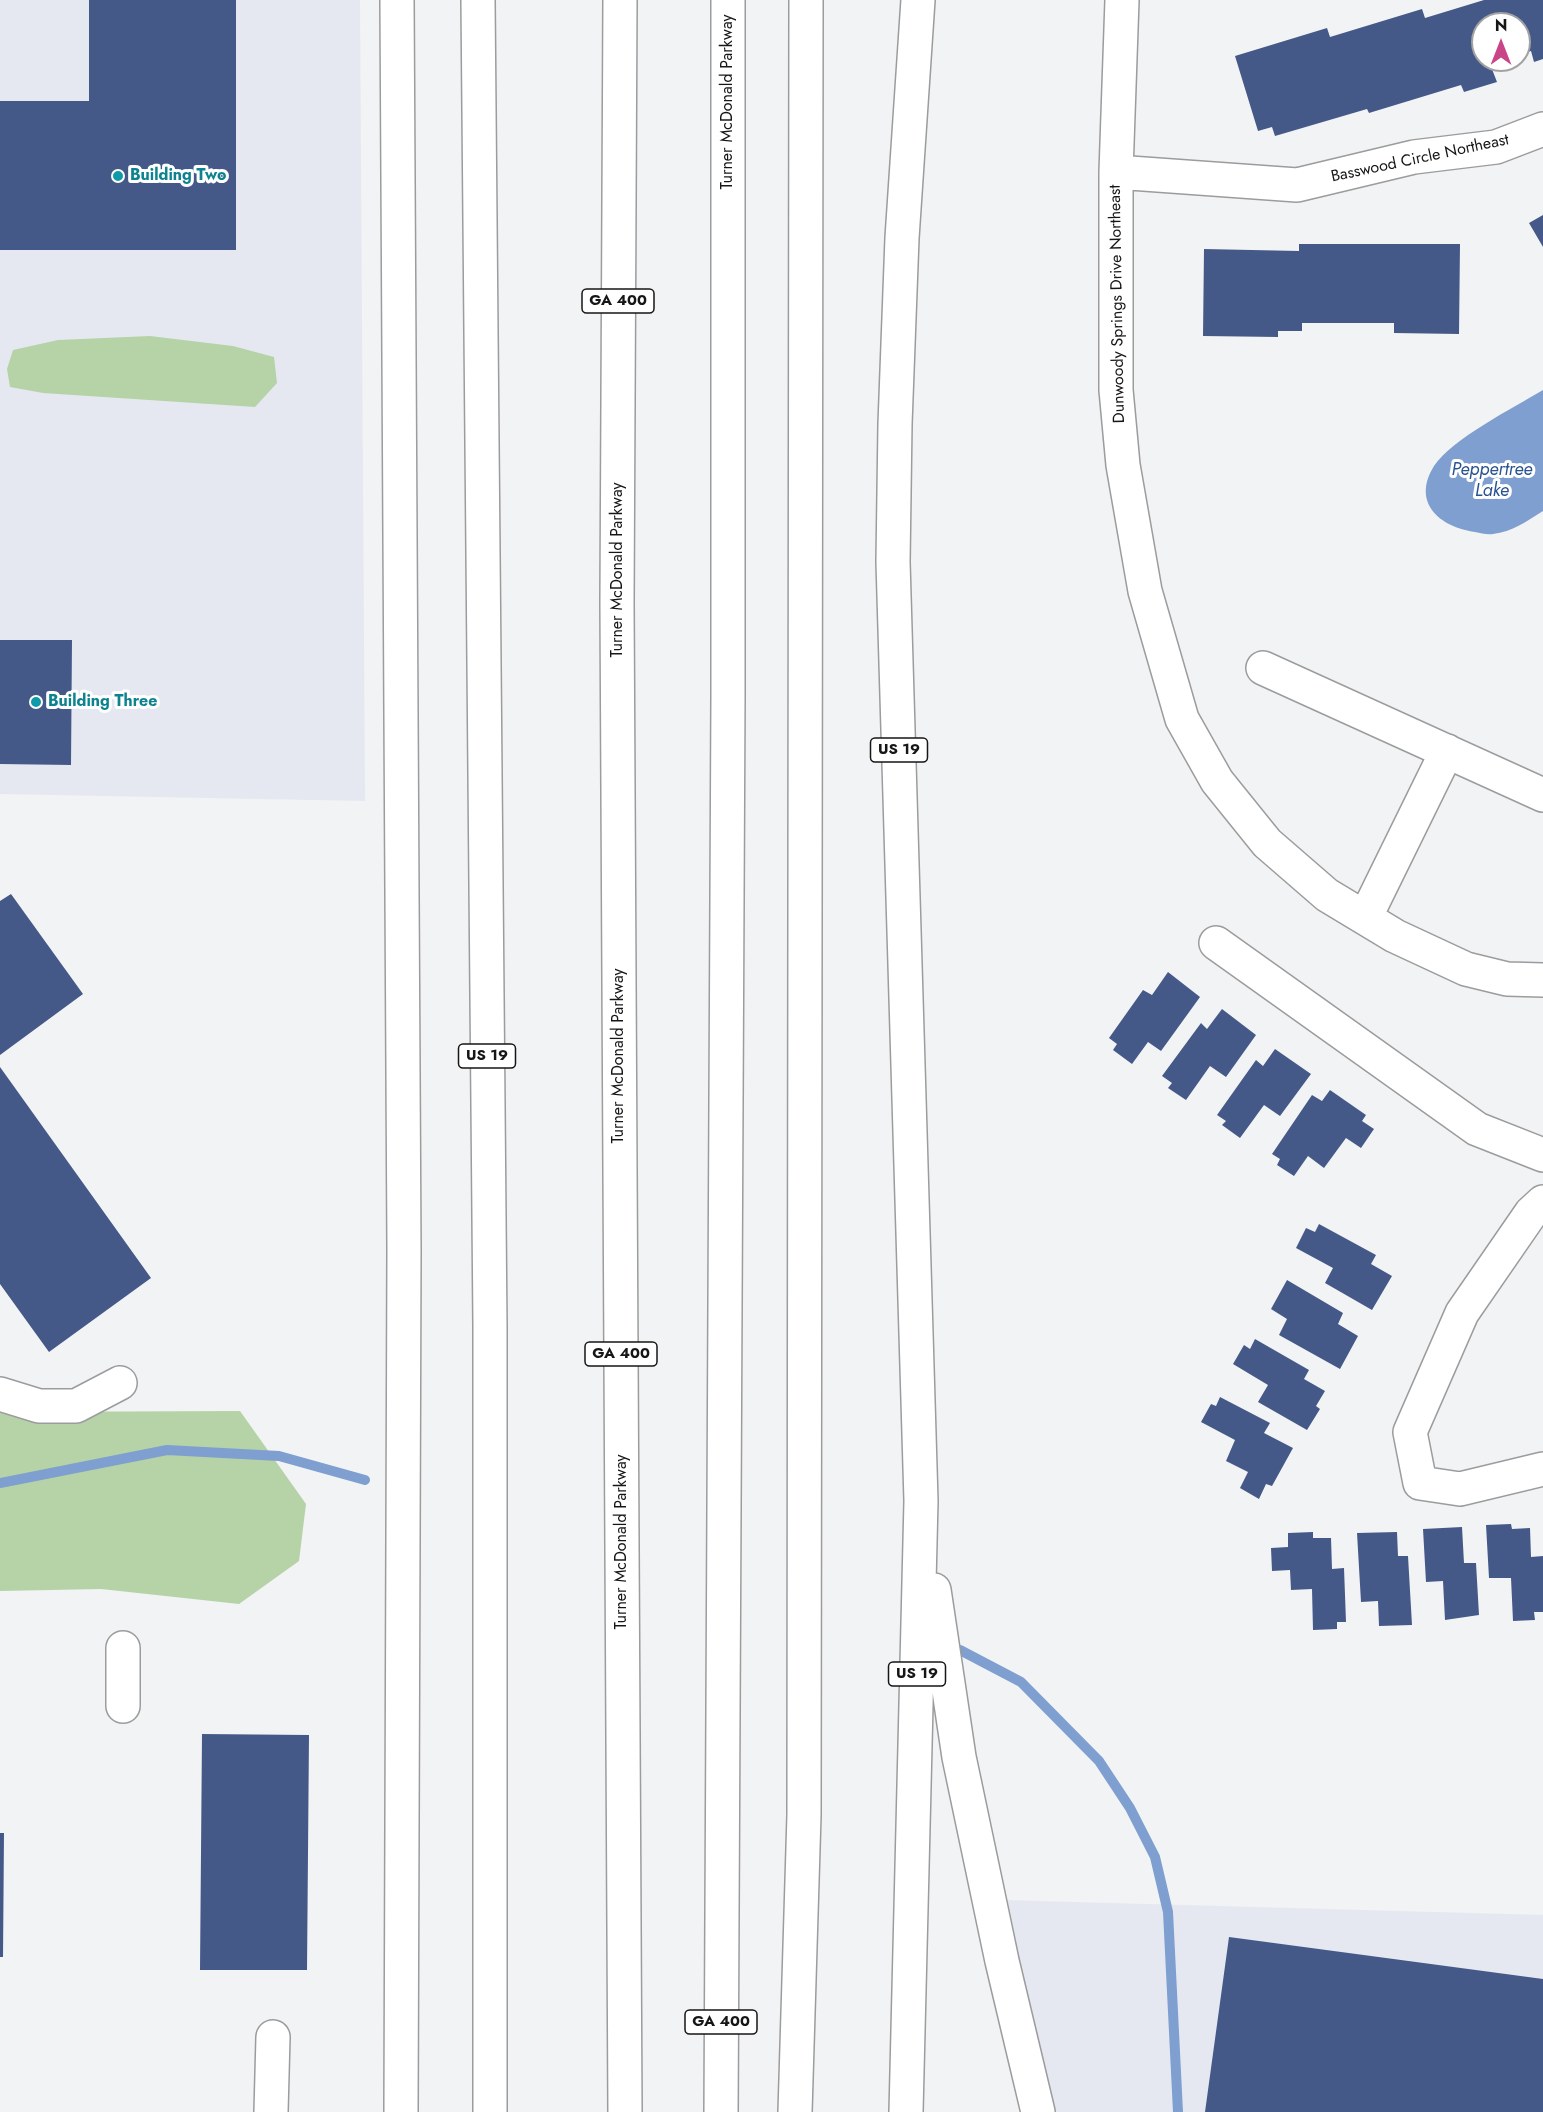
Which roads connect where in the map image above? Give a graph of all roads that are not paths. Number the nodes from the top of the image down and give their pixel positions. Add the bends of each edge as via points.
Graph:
1 (397, 0) edge
2 (478, 0) edge
3 (620, 0) edge
4 (728, 0) edge
5 (806, 0) edge
6 (918, 0) edge
7 (1122, 0) edge
8 (1543, 129) edge
9 (1116, 172) junction
10 (1263, 668) dead end
11 (1447, 752) junction
12 (1543, 795) edge
13 (1365, 918) junction
14 (1216, 943) dead end
15 (1543, 980) edge
16 (1543, 1155) edge
17 (1543, 1202) edge
18 (120, 1383) dead end
19 (0, 1394) edge
20 (1543, 1469) edge
21 (921, 1501) junction
22 (123, 1648) dead end
23 (123, 1706) dead end
24 (273, 2037) dead end
25 (271, 2112) edge
26 (401, 2112) edge
27 (490, 2112) edge
28 (625, 2112) edge
29 (721, 2112) edge
30 (795, 2112) edge
31 (906, 2112) edge
32 (1038, 2112) edge

1 - 26 main road via 404,1226
2 - 27 main road, US 19 via 490,1313
3 - 28 main road, Turner McDonald Parkway / GA 400 via 617,614
4 - 29 main road, Turner McDonald Parkway / GA 400
5 - 30 main road via 804,1815
6 - 21 main road, US 19 via 902,238 893,562
7 - 9 main road, Dunwoody Springs Drive Northeast
8 - 9 main road, Basswood Circle Northeast via 1496,147 1414,157 1298,186
9 - 13 main road, Dunwoody Springs Drive Northeast via 1116,390 1123,465 1145,591 1182,719 1217,781 1267,843 1327,895
10 - 11 main road
11 - 12 main road
11 - 13 main road
13 - 15 main road, Dunwoody Springs Drive Northeast via 1466,969 1507,979
14 - 16 main road via 1478,1130
17 - 20 main road via 1531,1213 1462,1313 1410,1432 1420,1483 1460,1489
18 - 19 main road via 76,1406 39,1406
21 - 31 main road, US 19
21 - 32 main road via 958,1757
22 - 23 main road
24 - 25 main road

